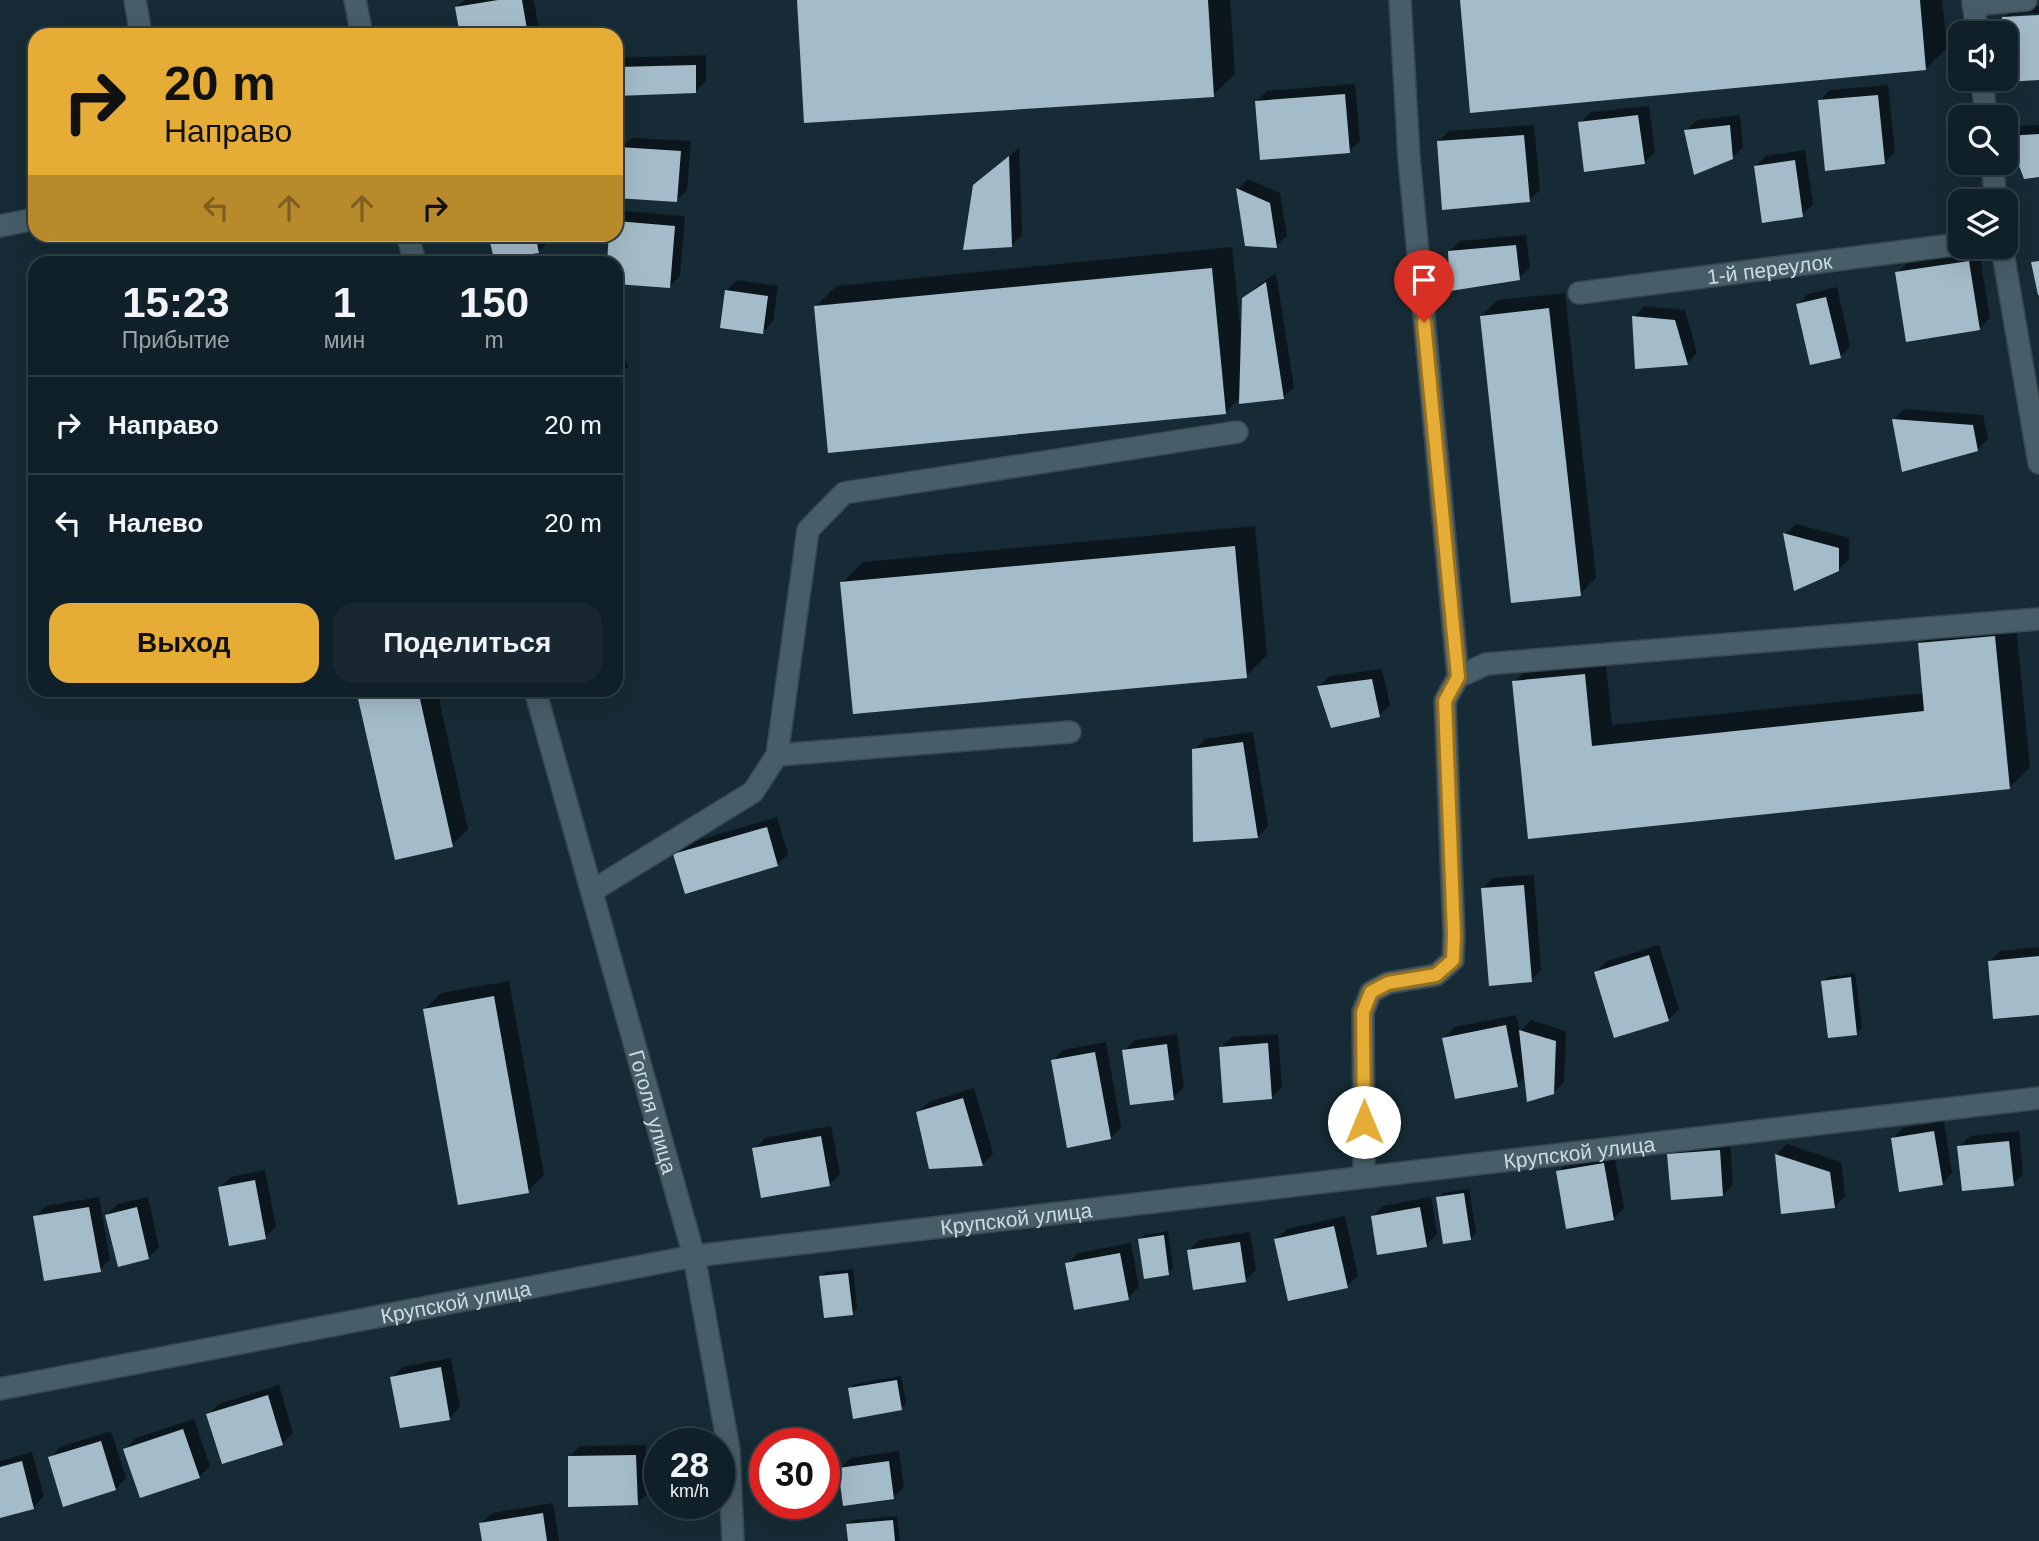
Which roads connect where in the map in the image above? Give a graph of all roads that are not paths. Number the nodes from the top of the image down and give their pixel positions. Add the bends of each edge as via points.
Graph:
1 (135, 0) edge
2 (355, 0) edge
3 (1400, 0) edge
4 (2026, 0) edge
5 (1973, 3) edge
6 (1975, 21) edge
7 (140, 28) edge
8 (361, 28) edge
9 (28, 220) edge
10 (0, 226) edge
11 (1948, 246) edge
12 (2004, 259) edge
13 (1579, 293) dead end
14 (1237, 432) dead end
15 (2039, 463) edge
16 (2039, 619) edge
17 (1458, 677) junction
18 (537, 697) edge
19 (1070, 732) dead end
20 (776, 755) junction
21 (592, 891) junction
22 (2039, 1098) edge
23 (1364, 1177) junction
24 (694, 1256) junction
25 (0, 1389) edge
26 (733, 1541) edge

1 - 7 street
2 - 8 street
3 - 17 street via 1409,158
4 - 5 street
5 - 6 street
9 - 10 street
11 - 13 street, 1-й переулок
12 - 15 street
14 - 20 street via 844,493 808,530
16 - 17 street via 1486,664
17 - 23 street via 1445,701 1453,960 1436,975 1388,983 1371,992 1363,1012
18 - 21 street, Гоголя улица
19 - 20 street
20 - 21 street via 753,792
21 - 24 street, Гоголя улица
22 - 23 street, Крупской улица
23 - 24 street, Крупской улица
24 - 25 street, Крупской улица
24 - 26 street, Гоголя улица via 729,1450

